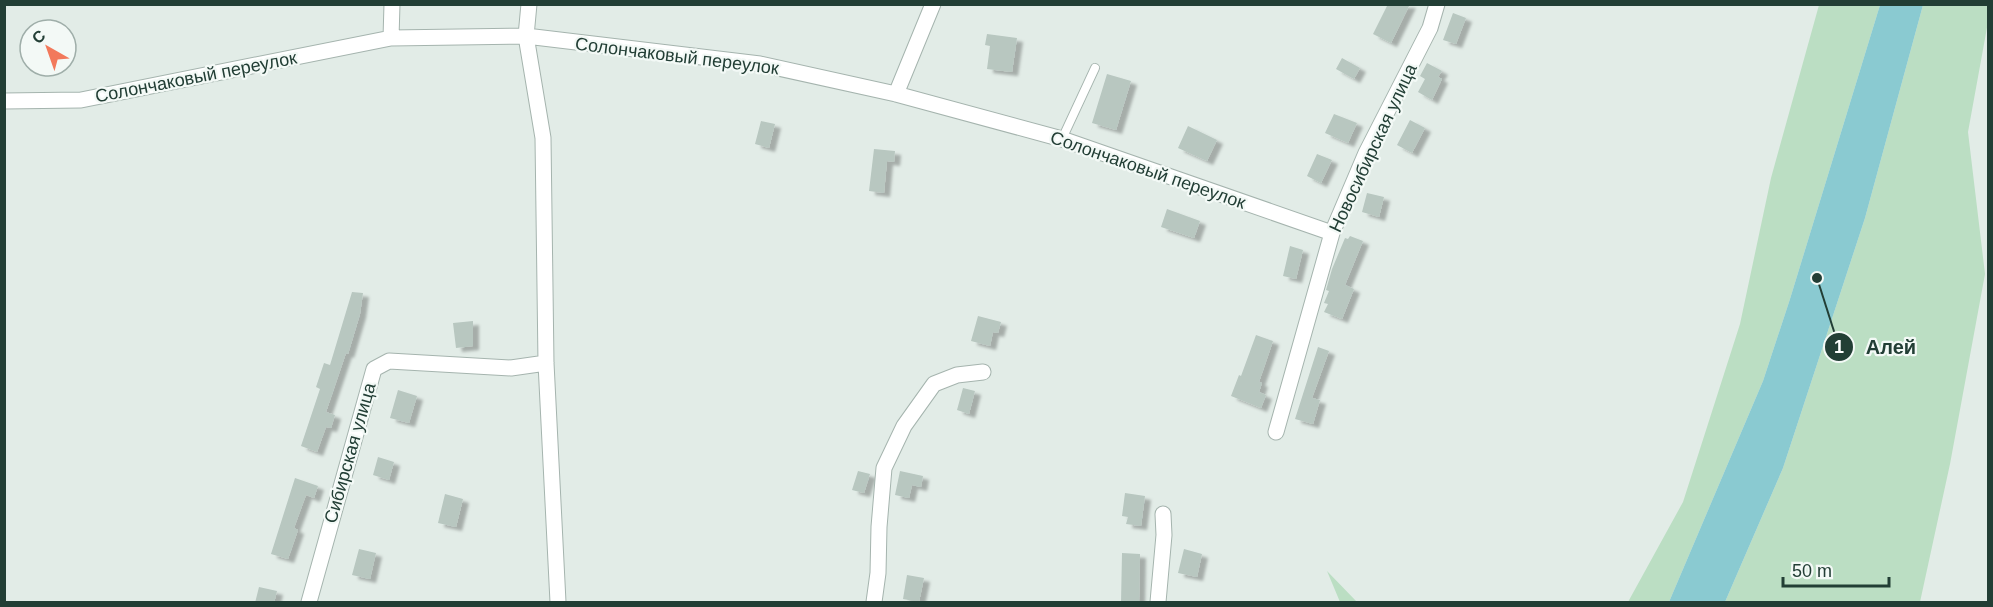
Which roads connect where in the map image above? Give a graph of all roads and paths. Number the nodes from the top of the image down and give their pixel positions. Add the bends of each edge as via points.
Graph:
1 (392, 4) edge
2 (530, 4) edge
3 (933, 4) edge
4 (1437, 4) edge
5 (526, 36) junction
6 (391, 38) junction
7 (1095, 68) dead end
8 (896, 94) junction
9 (4, 101) edge
10 (1062, 139) junction
11 (1332, 233) junction
12 (546, 363) junction
13 (983, 372) dead end
14 (1276, 432) dead end
15 (1163, 514) dead end
16 (309, 603) edge
17 (558, 603) edge
18 (874, 603) edge
19 (1158, 603) edge

1 - 6 street
2 - 5 street
3 - 8 street
4 - 11 street, Новосибирская улица via 1430,28 1366,153
5 - 6 street, Солончаковый переулок
5 - 8 street, Солончаковый переулок via 760,64
5 - 12 street via 543,138
6 - 9 street, Солончаковый переулок via 81,100
7 - 10 lane
8 - 10 street, Солончаковый переулок
10 - 11 street, Солончаковый переулок
11 - 14 street, Новосибирская улица
12 - 16 street, Сибирская улица via 511,368 389,361 374,369
12 - 17 street
13 - 18 street via 957,375 934,384 904,426 884,468
15 - 19 street

